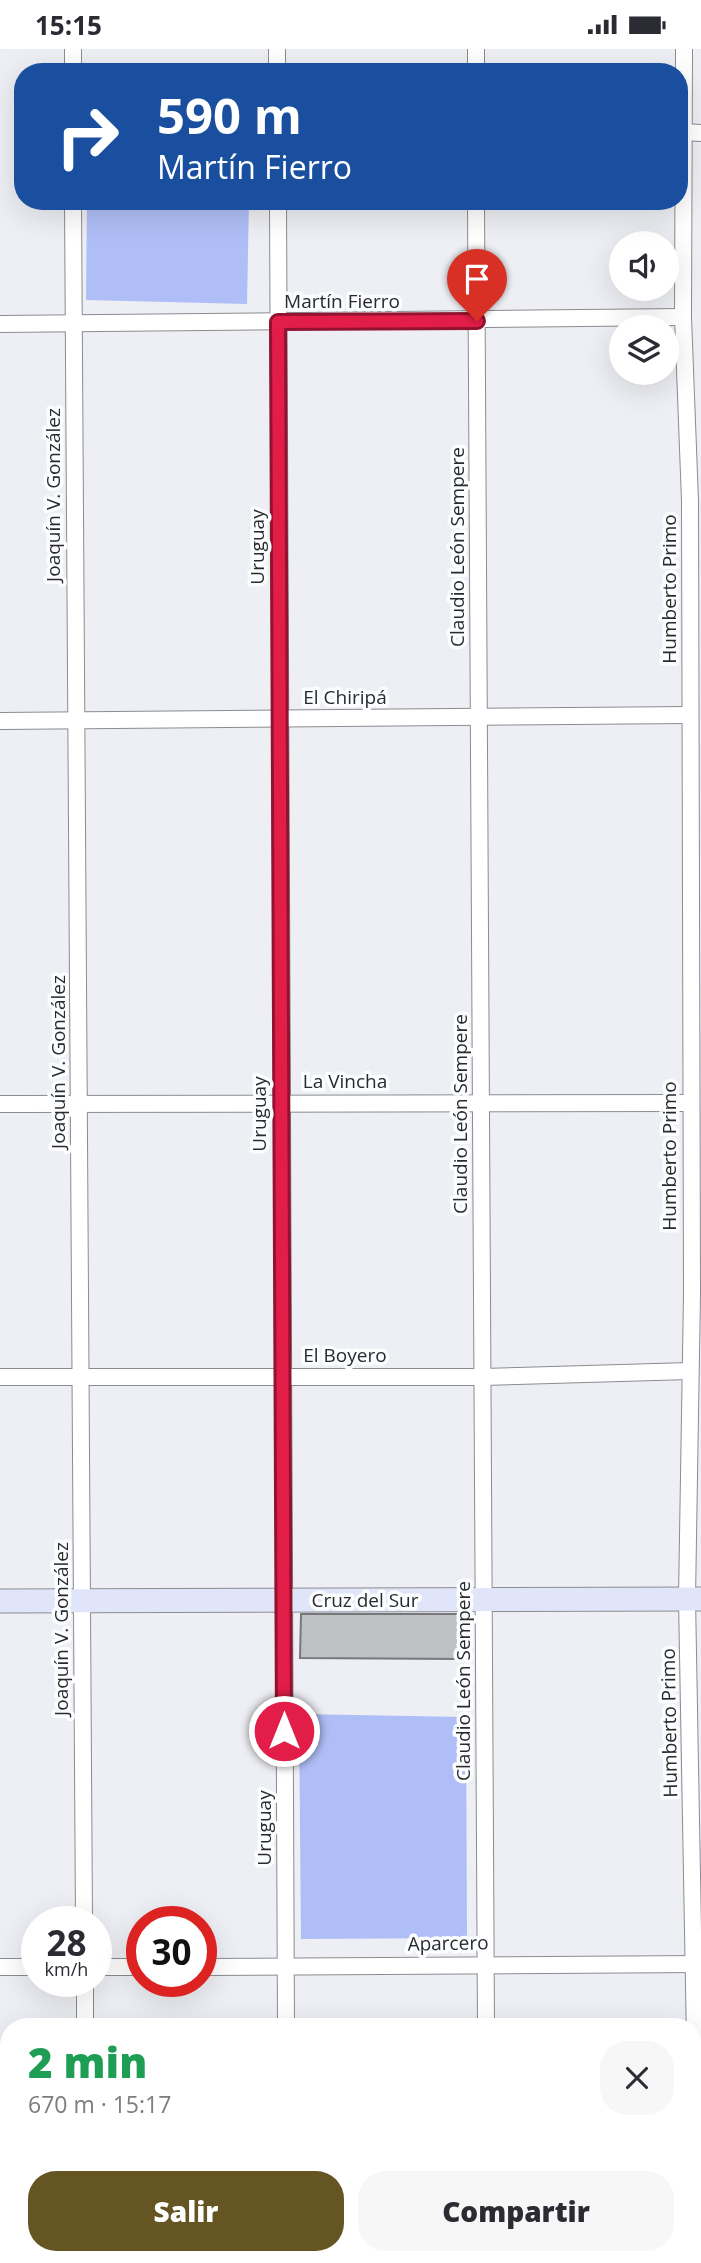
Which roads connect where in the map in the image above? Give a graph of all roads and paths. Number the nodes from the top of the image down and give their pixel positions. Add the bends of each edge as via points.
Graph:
1 (73, 210) edge
2 (278, 210) edge
3 (477, 210) edge
4 (682, 210) edge
5 (683, 317) junction
6 (477, 321) junction
7 (278, 322) junction
8 (0, 324) edge
9 (73, 325) junction
10 (695, 501) edge
11 (690, 715) junction
12 (479, 718) junction
13 (278, 719) junction
14 (0, 721) edge
15 (76, 722) junction
16 (695, 866) edge
17 (696, 1023) edge
18 (481, 1101) junction
19 (280, 1102) junction
20 (689, 1103) junction
21 (0, 1104) edge
22 (80, 1105) junction
23 (696, 1294) edge
24 (690, 1371) junction
25 (80, 1376) junction
26 (281, 1376) junction
27 (0, 1377) edge
28 (483, 1377) junction
29 (694, 1599) edge
30 (283, 1600) junction
31 (484, 1600) junction
32 (0, 1601) edge
33 (82, 1601) junction
34 (85, 1906) edge
35 (485, 1964) junction
36 (698, 1964) edge
37 (286, 1966) junction
38 (0, 1967) edge
39 (21, 1967) edge
40 (217, 1967) edge
41 (85, 1997) edge
42 (85, 2018) edge
43 (286, 2018) edge
44 (486, 2018) edge
45 (698, 2018) edge

1 - 9 street, Joaquín V. González
2 - 7 street, Uruguay
3 - 6 street, Claudio León Sempere
4 - 5 street, Humberto Primo
5 - 6 street, Martín Fierro
5 - 10 street, Humberto Primo
6 - 7 street, Martín Fierro
6 - 12 street, Claudio León Sempere
7 - 9 street, Martín Fierro
7 - 13 street, Uruguay
8 - 9 street, Martín Fierro
9 - 15 street, Joaquín V. González
10 - 11 street, Humberto Primo
11 - 12 street, El Chiripá
11 - 16 street, Humberto Primo
12 - 13 street, El Chiripá
12 - 18 street, Claudio León Sempere
13 - 15 street, El Chiripá
13 - 19 street, Uruguay
14 - 15 street, El Chiripá
15 - 22 street, Joaquín V. González
16 - 17 street, Humberto Primo
17 - 20 street, Humberto Primo
18 - 19 street, La Vincha
18 - 20 street, La Vincha
18 - 28 street, Claudio León Sempere
19 - 22 street, La Vincha
19 - 26 street, Uruguay
20 - 23 street, Humberto Primo
21 - 22 street, La Vincha
22 - 25 street, Joaquín V. González
23 - 24 street, Humberto Primo
24 - 28 street, El Boyero
24 - 29 street, Humberto Primo
25 - 26 street, El Boyero
25 - 27 street, El Boyero
25 - 33 street, Joaquín V. González
26 - 28 street, El Boyero
26 - 30 street, Uruguay
28 - 31 street, Claudio León Sempere
29 - 31 street, Cruz del Sur
29 - 36 street, Humberto Primo
30 - 31 street, Cruz del Sur
30 - 33 street, Cruz del Sur
30 - 37 street, Uruguay
31 - 35 street, Claudio León Sempere
32 - 33 street, Cruz del Sur
33 - 34 street, Joaquín V. González
35 - 36 street, Aparcero
35 - 37 street, Aparcero
35 - 44 street, Claudio León Sempere
36 - 45 street, Humberto Primo
37 - 40 street, Aparcero
37 - 43 street, Uruguay
38 - 39 street
41 - 42 street

